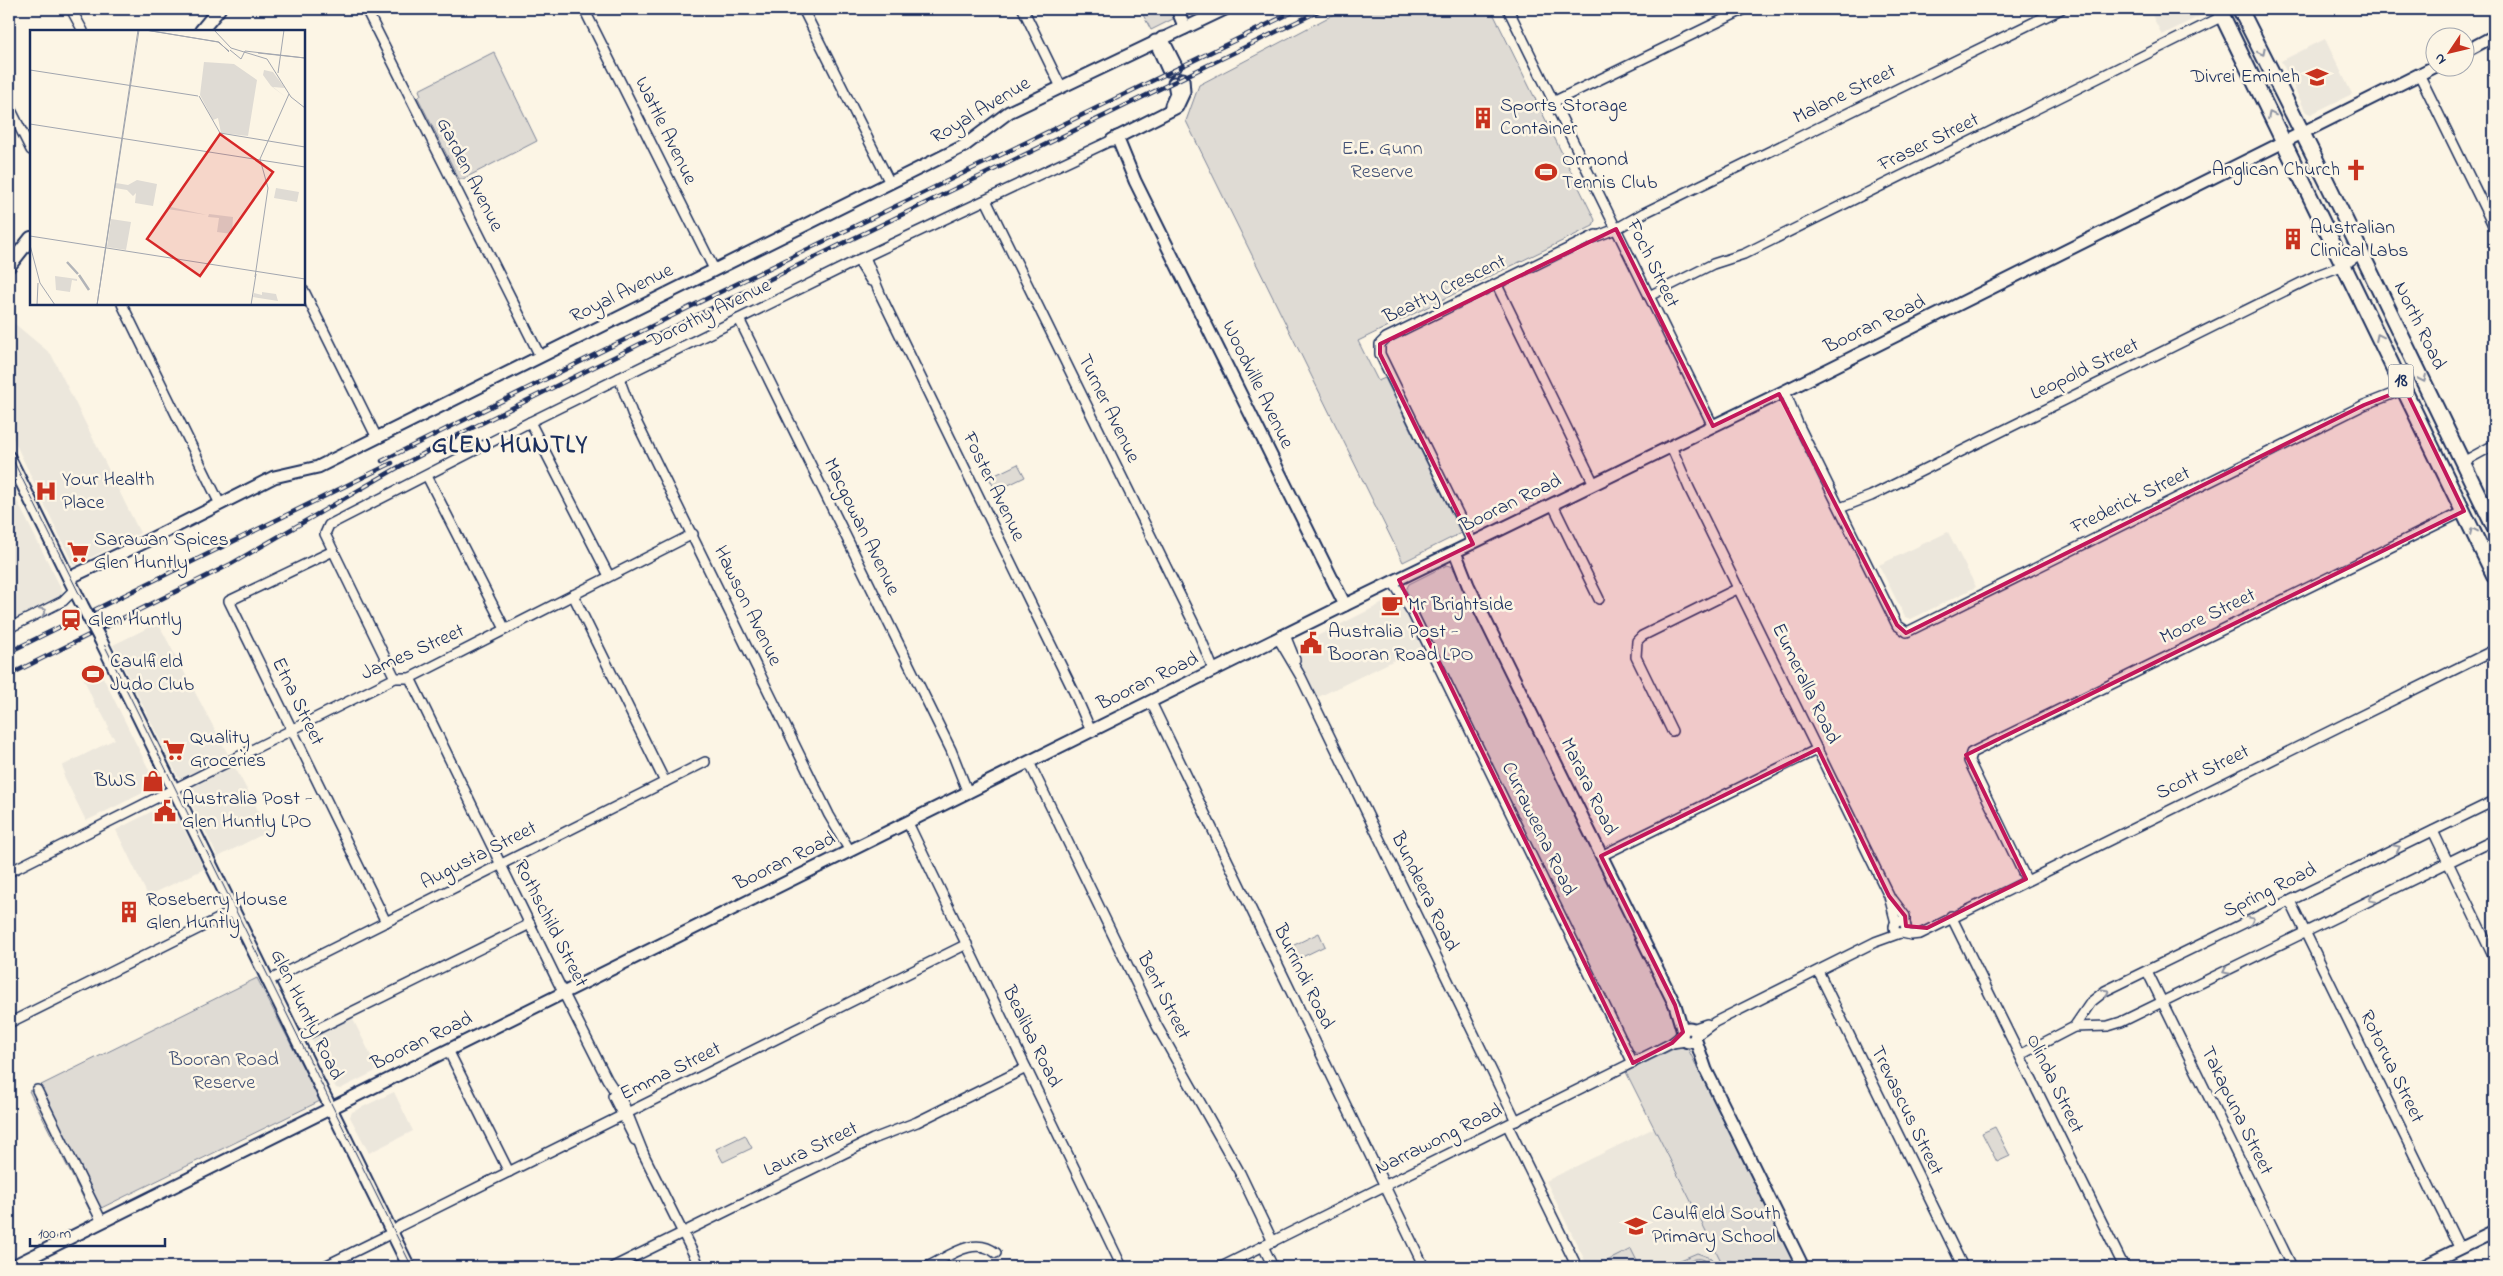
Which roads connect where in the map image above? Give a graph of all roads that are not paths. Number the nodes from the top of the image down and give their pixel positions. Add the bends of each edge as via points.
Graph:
1 (71, 9) edge
2 (219, 9) edge
3 (366, 9) edge
4 (584, 9) edge
5 (803, 9) edge
6 (1023, 9) edge
7 (1177, 9) edge
8 (1184, 9) edge
9 (1224, 9) edge
10 (1508, 9) edge
11 (1745, 9) edge
12 (2061, 9) edge
13 (2240, 9) edge
14 (2221, 13) edge
15 (1188, 26) junction
16 (82, 30) edge
17 (201, 30) edge
18 (2494, 36) edge
19 (1158, 40) junction
20 (2476, 46) edge
21 (1172, 68) dead end
22 (2426, 71) edge
23 (2419, 74) junction
24 (2276, 79) junction
25 (1178, 81) dead end
26 (1061, 87) junction
27 (2258, 88) junction
28 (1554, 102) junction
29 (9, 106) edge
30 (2302, 133) junction
31 (1113, 139) junction
32 (2284, 142) junction
33 (30, 148) edge
34 (890, 182) junction
35 (986, 200) junction
36 (2494, 226) edge
37 (1615, 227) junction
38 (30, 239) edge
39 (2362, 253) junction
40 (862, 258) junction
41 (2342, 262) junction
42 (9, 266) edge
43 (714, 269) junction
44 (1496, 285) junction
45 (305, 293) edge
46 (1648, 296) junction
47 (122, 305) edge
48 (739, 319) junction
49 (540, 356) junction
50 (616, 380) junction
51 (2403, 386) junction
52 (1782, 392) junction
53 (530, 422) junction
54 (1713, 426) junction
55 (377, 438) junction
56 (2494, 445) edge
57 (1669, 448) junction
58 (9, 457) edge
59 (2463, 462) junction
60 (427, 476) junction
61 (1594, 484) junction
62 (220, 504) junction
63 (1553, 505) junction
64 (1842, 511) junction
65 (2464, 511) junction
66 (2494, 527) edge
67 (693, 534) junction
68 (1473, 544) junction
69 (333, 551) junction
70 (1452, 554) junction
71 (2494, 575) edge
72 (609, 576) junction
73 (69, 578) junction
74 (1396, 581) junction
75 (1739, 588) junction
76 (75, 589) junction
77 (573, 595) junction
78 (1600, 600) dead end
79 (1345, 605) junction
80 (9, 628) edge
81 (505, 629) junction
82 (1281, 637) junction
83 (2494, 650) edge
84 (1216, 669) junction
85 (394, 678) junction
86 (410, 678) junction
87 (1151, 702) junction
88 (291, 730) junction
89 (1094, 730) junction
90 (1672, 731) dead end
91 (1818, 749) junction
92 (705, 762) dead end
93 (1029, 762) junction
94 (665, 782) junction
95 (173, 789) junction
96 (971, 791) junction
97 (2494, 801) edge
98 (908, 822) junction
99 (2433, 831) junction
100 (2494, 840) edge
101 (847, 852) junction
102 (1601, 856) junction
103 (2448, 862) junction
104 (500, 865) junction
105 (9, 872) edge
106 (2026, 879) junction
107 (2290, 901) junction
108 (234, 911) junction
109 (1951, 916) junction
110 (386, 922) junction
111 (530, 924) junction
112 (1901, 928) junction
113 (2305, 932) junction
114 (967, 944) junction
115 (2494, 958) edge
116 (1818, 971) junction
117 (2147, 971) junction
118 (268, 981) junction
119 (564, 993) junction
120 (2163, 1002) junction
121 (9, 1023) edge
122 (2074, 1027) junction
123 (1689, 1035) junction
124 (297, 1040) junction
125 (448, 1050) junction
126 (2020, 1055) junction
127 (1633, 1063) junction
128 (1026, 1068) junction
129 (37, 1090) dead end
130 (331, 1108) junction
131 (625, 1114) junction
132 (1512, 1124) junction
133 (509, 1172) junction
134 (1385, 1186) junction
135 (102, 1222) junction
136 (392, 1232) junction
137 (683, 1232) junction
138 (2494, 1232) edge
139 (1273, 1242) junction
140 (1263, 1246) junction
141 (2460, 1249) junction
142 (996, 1253) dead end
143 (11, 1267) edge
144 (323, 1267) edge
145 (410, 1267) edge
146 (613, 1267) edge
147 (700, 1267) edge
148 (927, 1267) edge
149 (1122, 1267) edge
150 (1221, 1267) edge
151 (1273, 1267) edge
152 (1424, 1267) edge
153 (1577, 1267) edge
154 (1803, 1267) edge
155 (1963, 1267) edge
156 (2124, 1267) edge
157 (2292, 1267) edge
158 (2422, 1267) edge

1 - 16 street
2 - 17 main road
3 - 49 street, Garden Avenue
4 - 43 street, Wattle Avenue
5 - 34 street
6 - 26 street
7 - 15 street
8 - 15 street
9 - 15 street, Royal Avenue
10 - 28 street, Foch Street
11 - 28 street
12 - 37 street, Malane Street
13 -> 24 highway, North Road / 18
14 - 27 highway, North Road / 18
14 - 46 street, Fraser Street via 1744,254 1713,264
15 - 19 street, Royal Avenue
18 - 20 street
19 - 21 street
19 - 26 street, Royal Avenue
22 - 23 street, Booran Road
23 - 30 street, Booran Road
23 - 36 street
24 - 27 highway
24 - 30 highway, North Road / 18
25 - 31 street via 1176,94 1166,113
26 - 34 street, Royal Avenue via 1002,116 964,146
32 -> 27 highway, North Road / 18
28 - 37 street, Foch Street
29 - 33 street
30 - 32 street, Booran Road
30 - 39 highway, North Road / 18
31 - 35 street, Dorothy Avenue
31 - 79 street, Woodville Avenue
32 - 41 highway, North Road / 18
32 - 52 street, Booran Road
34 - 43 street, Royal Avenue
35 - 40 street, Dorothy Avenue
35 - 84 street, Turner Avenue
37 - 44 street, Beatty Crescent
37 - 46 street, Foch Street
38 - 42 main road
39 - 41 street, Leopold Street
39 -> 59 highway, North Road / 18
40 - 48 street, Dorothy Avenue
40 - 89 street, Foster Avenue
51 -> 41 highway, North Road / 18
41 - 64 street, Leopold Street
43 - 49 street, Royal Avenue
44 - 61 street
44 - 68 street, Beatty Crescent via 1386,338 1379,347
45 - 55 street
46 - 54 street, Foch Street
47 - 62 street
48 - 50 street, Dorothy Avenue
48 - 96 street, Macgowan Avenue
49 - 55 street, Royal Avenue
50 - 53 street, Dorothy Avenue
50 - 67 street, Hawson Avenue
51 - 64 street, Frederick Street via 1912,631 1903,631 1897,625
51 - 65 highway, North Road / 18
52 - 54 street, Booran Road
52 - 64 street
53 - 60 street, Dorothy Avenue
53 - 72 street
54 - 57 street, Booran Road
55 - 62 street, Royal Avenue via 318,467 274,477
56 - 59 street
57 - 61 street, Booran Road
57 - 75 street, Eumeralla Road
58 - 73 street, Glen Huntly Road
59 - 66 highway, North Road / 18
60 - 69 street, Dorothy Avenue via 329,525 325,534
60 - 81 street
61 - 63 street, Booran Road
62 - 73 street, Royal Avenue
63 - 68 street, Booran Road
63 - 78 street
71 -> 65 highway, North Road / 18
65 - 106 street, Moore Street via 1972,752 1969,761
67 - 72 street, James Street
67 - 101 street, Hawson Avenue
68 - 70 street, Booran Road
69 - 85 street
69 - 88 street, Etna Street via 228,601
70 - 74 street, Booran Road
70 - 102 street, Marara Road
72 - 77 street, James Street
73 - 76 street, Glen Huntly Road
74 - 79 street, Booran Road
74 - 127 street, Curraweena Road
75 - 90 street via 1637,641 1636,657
75 - 91 street, Eumeralla Road
80 -> 76 street via 63,601
76 - 95 street, Glen Huntly Road, bridge
77 - 81 street, James Street
77 - 94 street
79 - 82 street, Booran Road
81 - 86 street, James Street
82 - 84 street, Booran Road
82 - 132 street, Bundeera Road
83 - 106 street, Scott Street
84 - 87 street, Booran Road
85 - 86 street, James Street
85 - 88 street, James Street
86 - 104 street, Rothschild Street
87 - 89 street, Booran Road
87 - 134 street, Burrindi Road
88 - 95 street, James Street
88 - 110 street, Etna Street
89 - 93 street, Booran Road
91 - 102 street
91 - 112 street, Eumeralla Road via 1890,896
92 - 94 street, Augusta Street
93 - 96 street, Booran Road
93 - 139 street, Bent Street via 1157,1026 1240,1173
94 - 104 street, Augusta Street
95 - 105 street, James Street
95 - 108 street, Glen Huntly Road
96 - 98 street, Booran Road
97 - 99 street, Spring Road
98 - 101 street, Booran Road
98 - 114 street, Bealiba Road
99 - 103 street
107 -> 99 street, Spring Road
100 - 103 street, Spring Road
101 - 119 street, Booran Road
102 - 123 street, Marara Road
103 -> 113 street, Spring Road
103 - 115 street
104 - 110 street, Augusta Street
104 - 111 street, Rothschild Street
106 - 109 street, Scott Street
107 - 113 street, Rotorua Street
117 -> 107 street, Spring Road
108 - 118 street, Glen Huntly Road
108 - 121 street
109 - 112 street, Scott Street via 1927,928
109 - 126 street, Olinda Street
110 - 118 street, Augusta Street
111 - 119 street, Rothschild Street
111 - 124 street
112 - 116 street, Narrawong Road
113 -> 120 street, Spring Road
113 - 141 street, Rotorua Street
114 - 128 street, Bealiba Road
114 - 131 street, Emma Street
116 - 123 street, Narrawong Road
116 - 155 street, Trevascus Street
117 - 120 street, Takapuna Street
122 -> 117 street, Spring Road via 2098,996
118 - 124 street, Glen Huntly Road
119 - 125 street, Booran Road
119 - 131 street, Rothschild Street
120 - 122 street, Spring Road via 2114,1025
120 - 157 street, Takapuna Street
122 - 126 street, Spring Road
123 - 127 street, Narrawong Road
123 - 154 street, Marara Road
124 - 130 street, Glen Huntly Road
125 - 130 street, Booran Road
125 - 133 street
126 - 156 street, Olinda Street
127 - 132 street, Narrawong Road
128 - 137 street, Laura Street
128 - 149 street, Bealiba Road
129 - 135 street
130 - 135 street, Booran Road
130 - 136 street, Glen Huntly Road
131 - 133 street, Emma Street
131 - 137 street, Rothschild Street
132 - 134 street, Narrawong Road
132 - 153 street, Bundeera Road
133 - 136 street, Emma Street
134 - 139 street, Narrawong Road
134 - 152 street, Burrindi Road
135 - 143 street, Booran Road
136 - 144 street, Emma Street
136 - 145 street, Glen Huntly Road
137 - 146 street, Laura Street
137 - 147 street, Rothschild Street
138 - 141 street
139 - 140 street, Narrawong Road
140 - 150 street, Narrawong Road
140 - 151 street
141 - 158 street
142 - 148 street via 988,1246 977,1244

